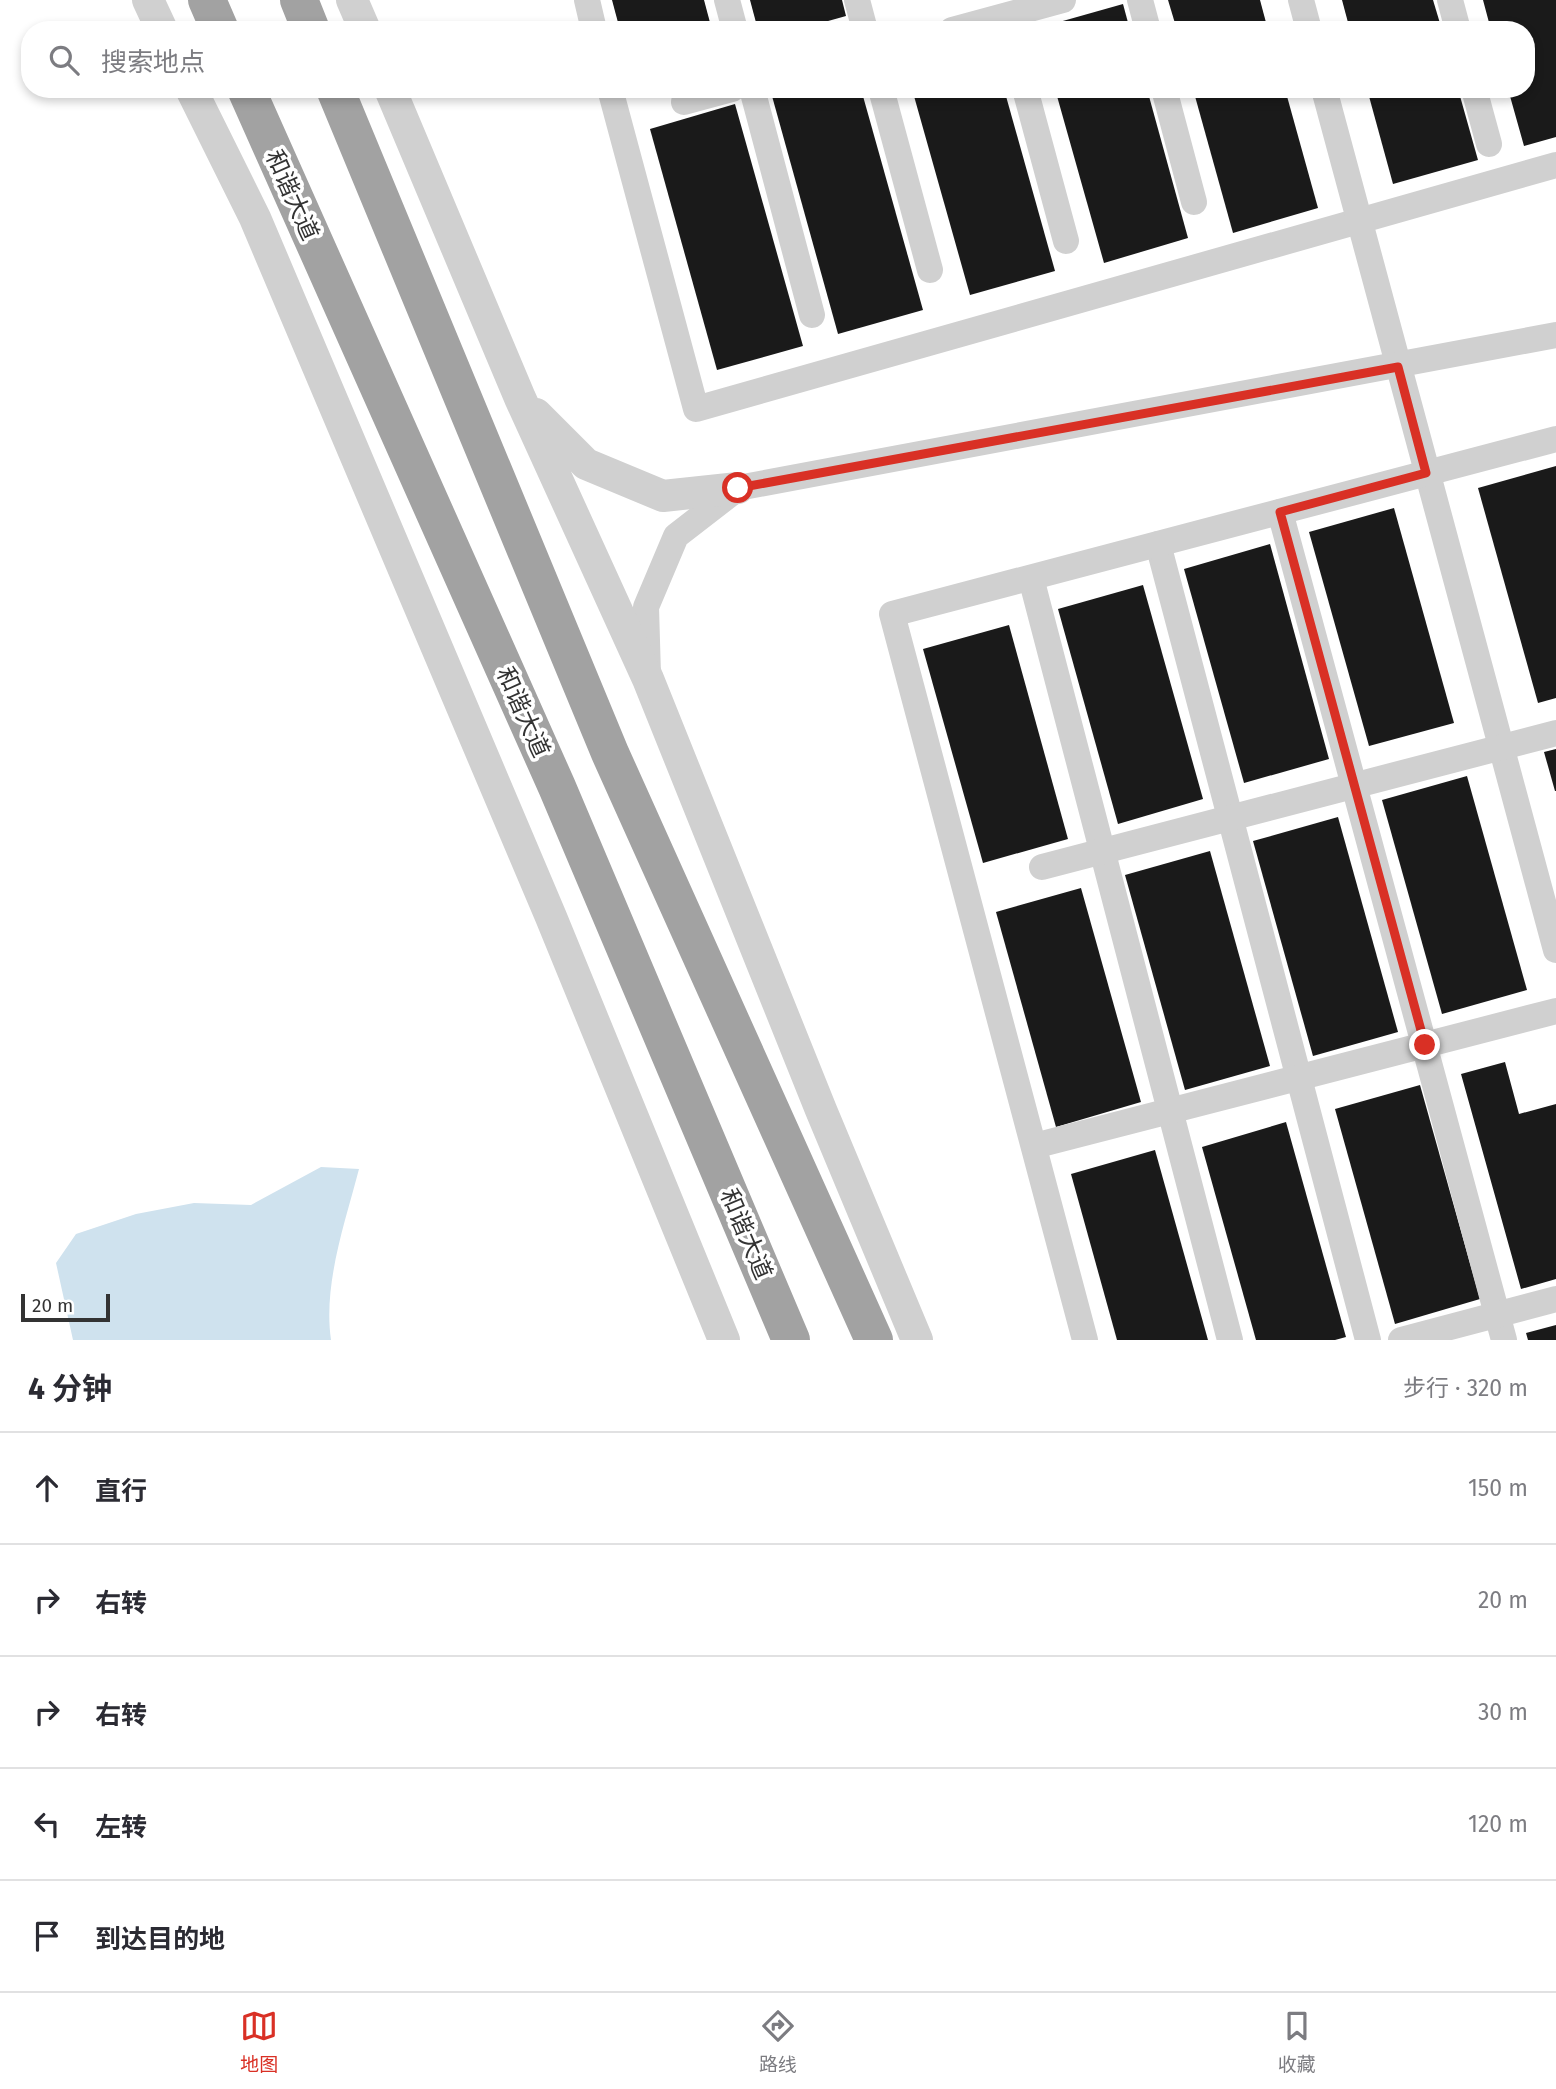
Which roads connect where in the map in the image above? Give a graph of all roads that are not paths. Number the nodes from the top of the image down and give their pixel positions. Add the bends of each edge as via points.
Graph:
1 (148, 0) edge
2 (206, 0) edge
3 (299, 0) edge
4 (352, 0) edge
5 (587, 0) edge
6 (727, 0) edge
7 (857, 0) edge
8 (1063, 0) edge
9 (1140, 0) edge
10 (1301, 0) edge
11 (1450, 0) edge
12 (1005, 15) edge
13 (158, 21) edge
14 (216, 21) edge
15 (307, 21) edge
16 (361, 21) edge
17 (592, 21) edge
18 (733, 21) edge
19 (863, 21) edge
20 (984, 21) edge
21 (1146, 21) edge
22 (1307, 21) edge
23 (1456, 21) edge
24 (195, 98) edge
25 (250, 98) edge
26 (339, 98) edge
27 (394, 98) edge
28 (612, 98) edge
29 (699, 98) edge
30 (753, 98) edge
31 (883, 98) edge
32 (1027, 98) edge
33 (1166, 98) edge
34 (1326, 98) edge
35 (1476, 98) edge
36 (684, 102) dead end
37 (1489, 144) dead end
38 (1556, 164) edge
39 (1194, 202) dead end
40 (1358, 219) junction
41 (1066, 241) dead end
42 (930, 270) dead end
43 (812, 315) dead end
44 (1556, 335) edge
45 (1398, 367) junction
46 (520, 398) junction
47 (1556, 439) edge
48 (1426, 473) junction
49 (738, 488) junction
50 (1280, 512) junction
51 (1158, 544) junction
52 (1031, 578) junction
53 (648, 679) junction
54 (1556, 733) edge
55 (1501, 749) junction
56 (1355, 786) junction
57 (1230, 818) junction
58 (1102, 850) junction
59 (1042, 867) dead end
60 (1556, 950) edge
61 (1556, 1011) edge
62 (1425, 1045) junction
63 (1298, 1077) junction
64 (1170, 1111) junction
65 (1034, 1146) junction
66 (1556, 1299) edge
67 (1501, 1327) edge
68 (724, 1340) edge
69 (790, 1340) edge
70 (874, 1340) edge
71 (917, 1340) edge
72 (1086, 1340) edge
73 (1230, 1340) edge
74 (1367, 1340) edge
75 (1401, 1340) edge

1 - 13 street
2 - 14 highway
3 - 15 highway
4 - 16 street
5 - 17 street
6 - 18 street
7 - 19 street
8 - 12 street
9 - 21 street
10 - 22 street
11 - 23 street
12 - 20 street
24 - 68 street via 265,244 551,917
25 - 69 highway, 和谐大道 via 557,787
26 - 70 highway via 610,753
27 - 46 street
28 - 40 street via 695,409
29 - 36 street
30 - 43 street
31 - 42 street
32 - 41 street
33 - 39 street
34 - 40 street
35 - 37 street
38 - 40 street
40 - 45 street
44 - 45 street
45 - 48 street
45 - 49 street
46 - 49 street via 586,464 663,496
46 - 53 street
47 - 48 street
48 - 50 street
48 - 55 street
49 - 53 street via 676,537 646,607
50 - 51 street
50 - 56 street
51 - 52 street
51 - 57 street
52 - 58 street
52 - 65 street via 892,614
53 - 71 street
54 - 55 street
55 - 56 street
55 - 60 street
56 - 57 street
56 - 62 street
57 - 58 street
57 - 63 street
58 - 59 street
58 - 64 street
61 - 62 street
62 - 63 street
62 - 67 street
63 - 64 street
63 - 74 street
64 - 65 street
64 - 73 street
65 - 72 street
66 - 67 street
67 - 75 street

